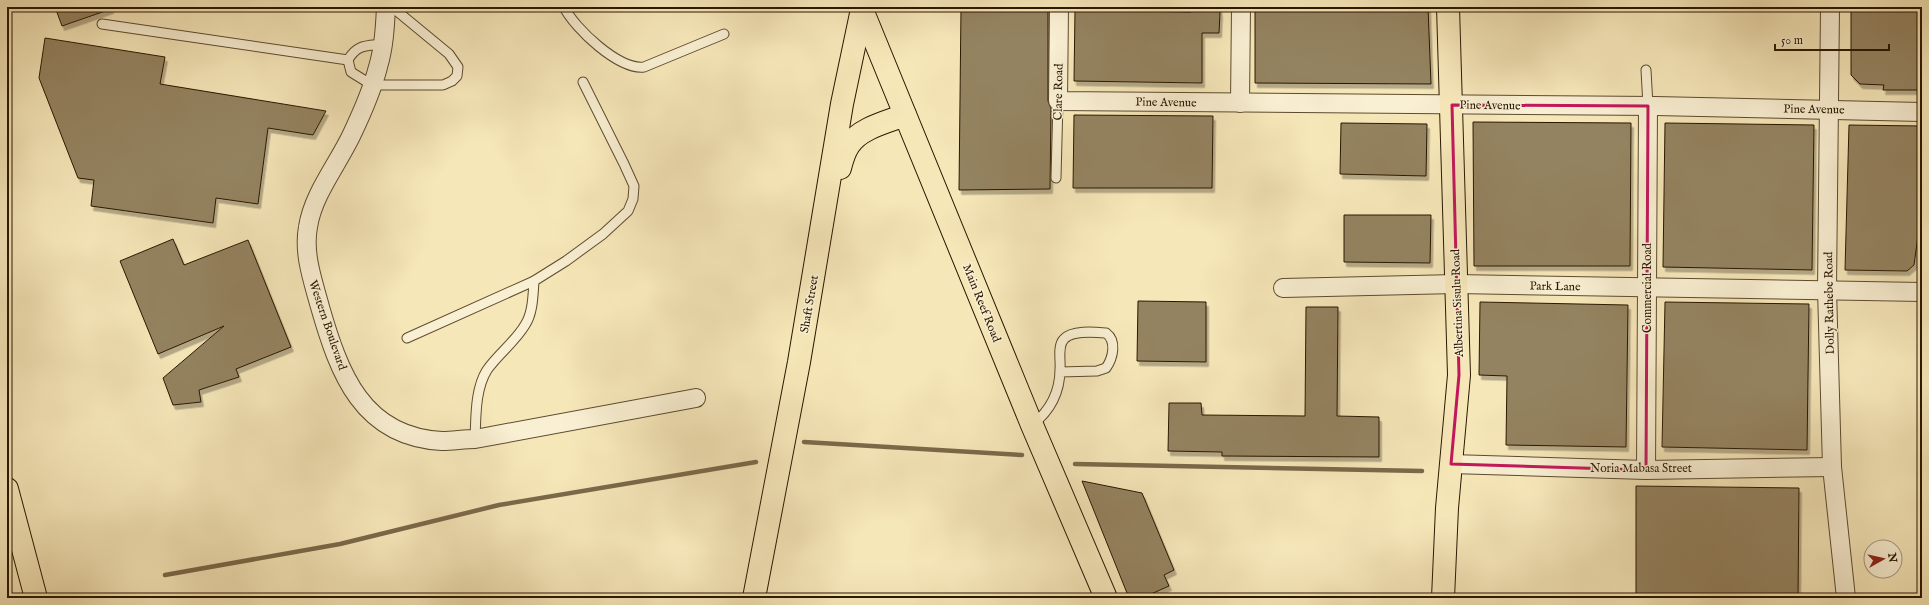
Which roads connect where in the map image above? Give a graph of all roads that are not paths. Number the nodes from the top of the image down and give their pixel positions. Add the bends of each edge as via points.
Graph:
1 (386, 7) edge
2 (392, 7) edge
3 (564, 7) edge
4 (1059, 7) edge
5 (1241, 7) edge
6 (1448, 7) edge
7 (1830, 7) edge
8 (861, 8) edge
9 (102, 24) dead end
10 (724, 34) dead end
11 (383, 44) junction
12 (348, 60) junction
13 (1646, 70) dead end
14 (583, 82) dead end
15 (372, 85) junction
16 (1058, 100) junction
17 (1240, 103) junction
18 (1452, 104) junction
19 (1648, 106) junction
20 (1830, 110) junction
21 (1922, 112) edge
22 (905, 115) junction
23 (1056, 178) dead end
24 (824, 214) junction
25 (534, 281) junction
26 (1456, 284) junction
27 (1283, 288) dead end
28 (1648, 288) junction
29 (1827, 289) junction
30 (1922, 292) edge
31 (407, 338) dead end
32 (1060, 372) junction
33 (696, 398) dead end
34 (1032, 425) junction
35 (475, 439) junction
36 (1451, 464) junction
37 (1832, 466) junction
38 (1646, 470) junction
39 (7, 489) edge
40 (7, 543) edge
41 (24, 598) edge
42 (36, 598) edge
43 (754, 598) edge
44 (1106, 598) edge
45 (1443, 598) edge
46 (1846, 598) edge

1 - 11 street, Western Boulevard
2 - 15 lane via 450,54 458,67 457,76 452,82 443,85
3 - 10 lane via 582,31 618,59 637,68
4 - 16 street, Clare Road
5 - 17 street
6 - 18 main road, Albertina Sisulu Road
7 - 20 street, Dolly Rathebe Road
8 - 22 main road, Main Reef Road
8 - 24 main road, Shaft Street
9 - 12 lane
11 - 12 lane via 360,47 353,51
11 - 15 street, Western Boulevard
12 - 15 lane via 352,72
13 - 19 lane
14 - 25 lane via 634,186 634,199 628,211 603,234
15 - 35 street, Western Boulevard via 352,134 312,209 308,227 310,268 322,313 338,361 354,392 367,410 401,432 421,438 442,441
16 - 17 street, Pine Avenue
16 - 23 lane, Clare Road
17 - 18 street, Pine Avenue
18 - 19 street, Pine Avenue
18 - 26 main road, Albertina Sisulu Road
19 - 20 street, Pine Avenue
19 - 28 street, Commercial Road
20 - 21 street, Pine Avenue
20 - 29 street, Dolly Rathebe Road
22 - 24 main road via 862,133 849,144 844,153 835,194
22 - 34 main road, Main Reef Road
24 - 43 main road, Shaft Street
25 - 31 lane
25 - 35 lane via 530,314 525,325 487,370 482,380
26 - 27 street, Park Lane
26 - 28 street, Park Lane
26 - 36 main road, Albertina Sisulu Road via 1459,375
28 - 29 street, Park Lane
28 - 38 street, Commercial Road
29 - 30 street, Park Lane
29 - 37 street, Dolly Rathebe Road
32 - 32 lane via 1060,344 1067,337 1073,334 1100,332 1106,332 1110,336 1112,356 1106,368 1097,371
32 - 34 lane via 1050,408
33 - 35 street, Western Boulevard
34 - 44 main road, Main Reef Road
36 - 38 street, Noria Mabasa Street
36 - 45 main road, Albertina Sisulu Road
37 - 38 street, Noria Mabasa Street
37 - 46 street, Dolly Rathebe Road
39 - 42 main road
40 - 41 main road

